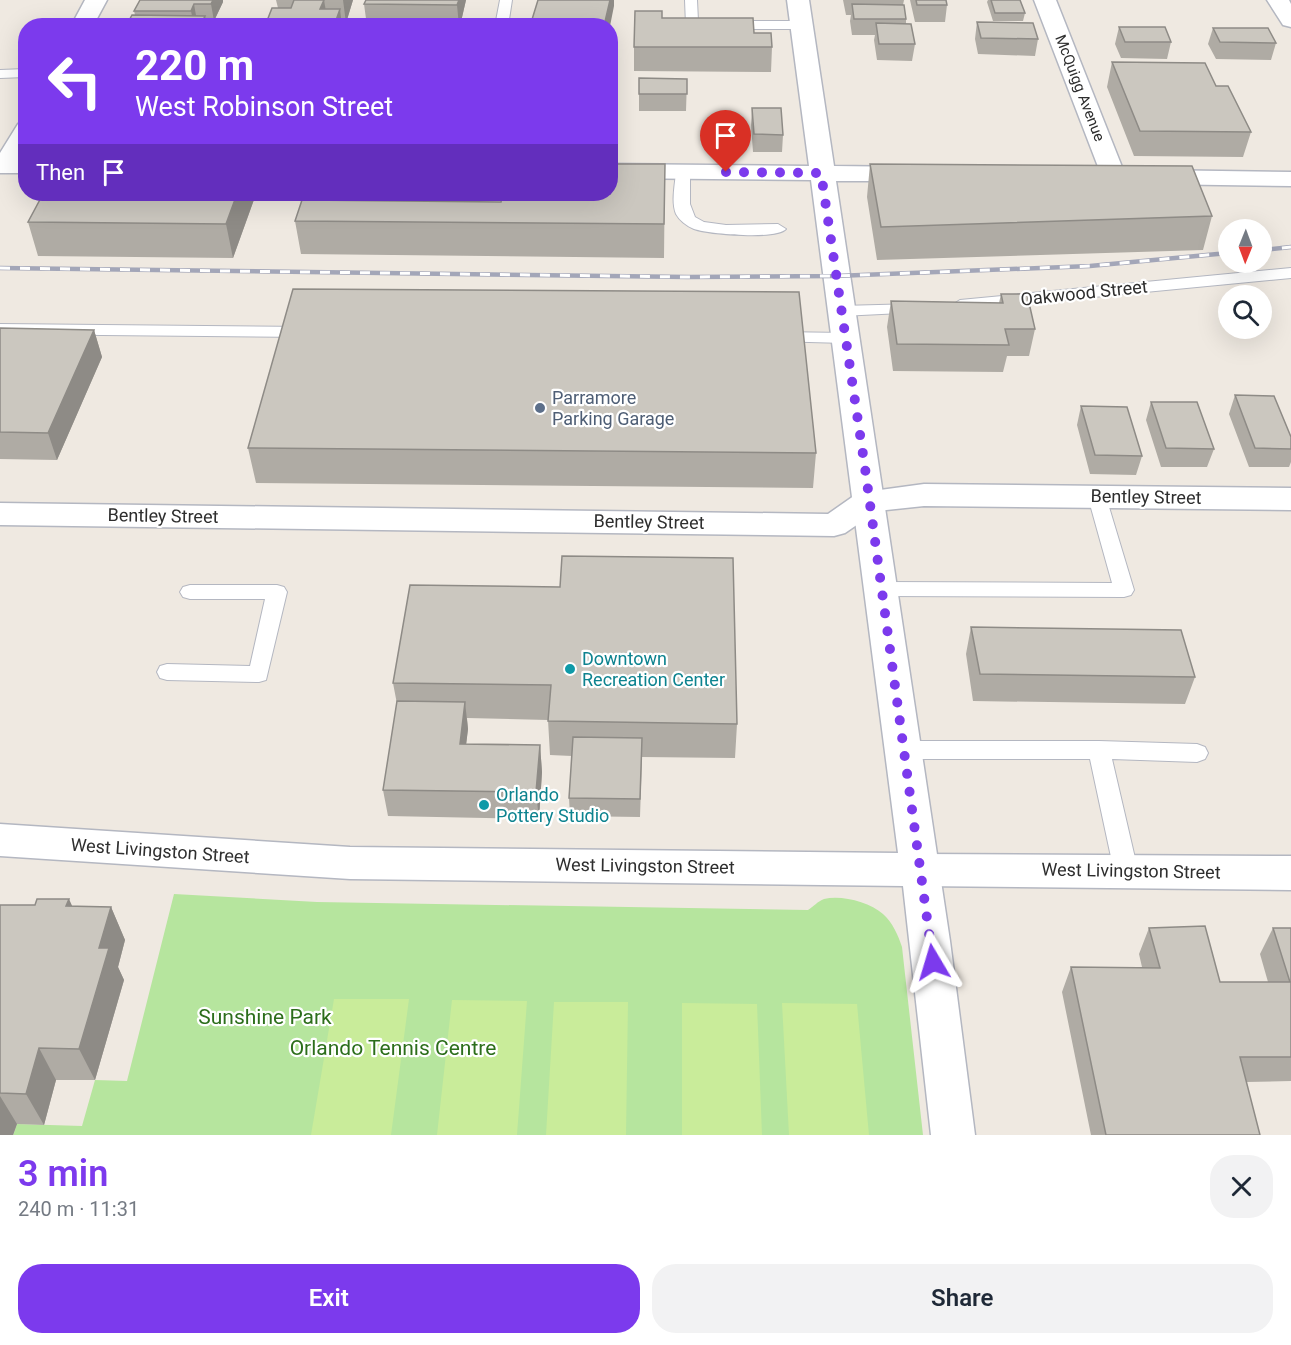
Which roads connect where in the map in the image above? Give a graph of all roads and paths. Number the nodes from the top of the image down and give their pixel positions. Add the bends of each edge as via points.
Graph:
1 (96, 0) edge
2 (506, 0) edge
3 (690, 0) edge
4 (798, 0) edge
5 (1045, 0) edge
6 (1278, 0) edge
7 (86, 18) edge
8 (503, 18) edge
9 (1291, 20) edge
10 (801, 25) junction
11 (18, 73) edge
12 (0, 74) edge
13 (18, 148) edge
14 (10, 166) edge
15 (618, 171) edge
16 (683, 172) junction
17 (821, 173) junction
18 (938, 174) edge
19 (1291, 179) edge
20 (778, 229) dead end
21 (1291, 273) edge
22 (843, 325) junction
23 (0, 329) edge
24 (322, 332) edge
25 (763, 337) edge
26 (1097, 497) junction
27 (1291, 499) edge
28 (869, 501) junction
29 (0, 514) edge
30 (881, 589) junction
31 (190, 592) dead end
32 (167, 672) dead end
33 (903, 750) junction
34 (1099, 750) junction
35 (1197, 753) dead end
36 (0, 840) edge
37 (920, 870) junction
38 (1126, 871) junction
39 (1291, 873) edge
40 (953, 1135) edge

1 - 7 street
2 - 8 lane
3 - 10 lane via 692,25
4 - 10 street
5 - 19 street, McQuigg Avenue via 1103,177
6 - 9 street
10 - 17 street
11 - 12 lane
13 - 14 street
15 - 16 street
16 - 17 street
16 - 20 lane via 684,214 692,224 706,228
17 - 18 street
17 - 22 street
21 - 22 lane, Oakwood Street via 894,311
22 - 25 lane, Oakwood Street
22 - 28 street
23 - 24 lane
26 - 27 street, Bentley Street
26 - 28 street, Bentley Street via 924,495
26 - 30 lane via 1124,590
28 - 29 street, Bentley Street via 834,525
28 - 30 street
30 - 33 street
31 - 32 lane via 278,592 259,674
33 - 34 lane
33 - 37 street
34 - 35 lane
34 - 38 lane
36 - 37 street, West Livingston Street via 350,863
37 - 38 street, West Livingston Street
37 - 40 street
38 - 39 street, West Livingston Street

